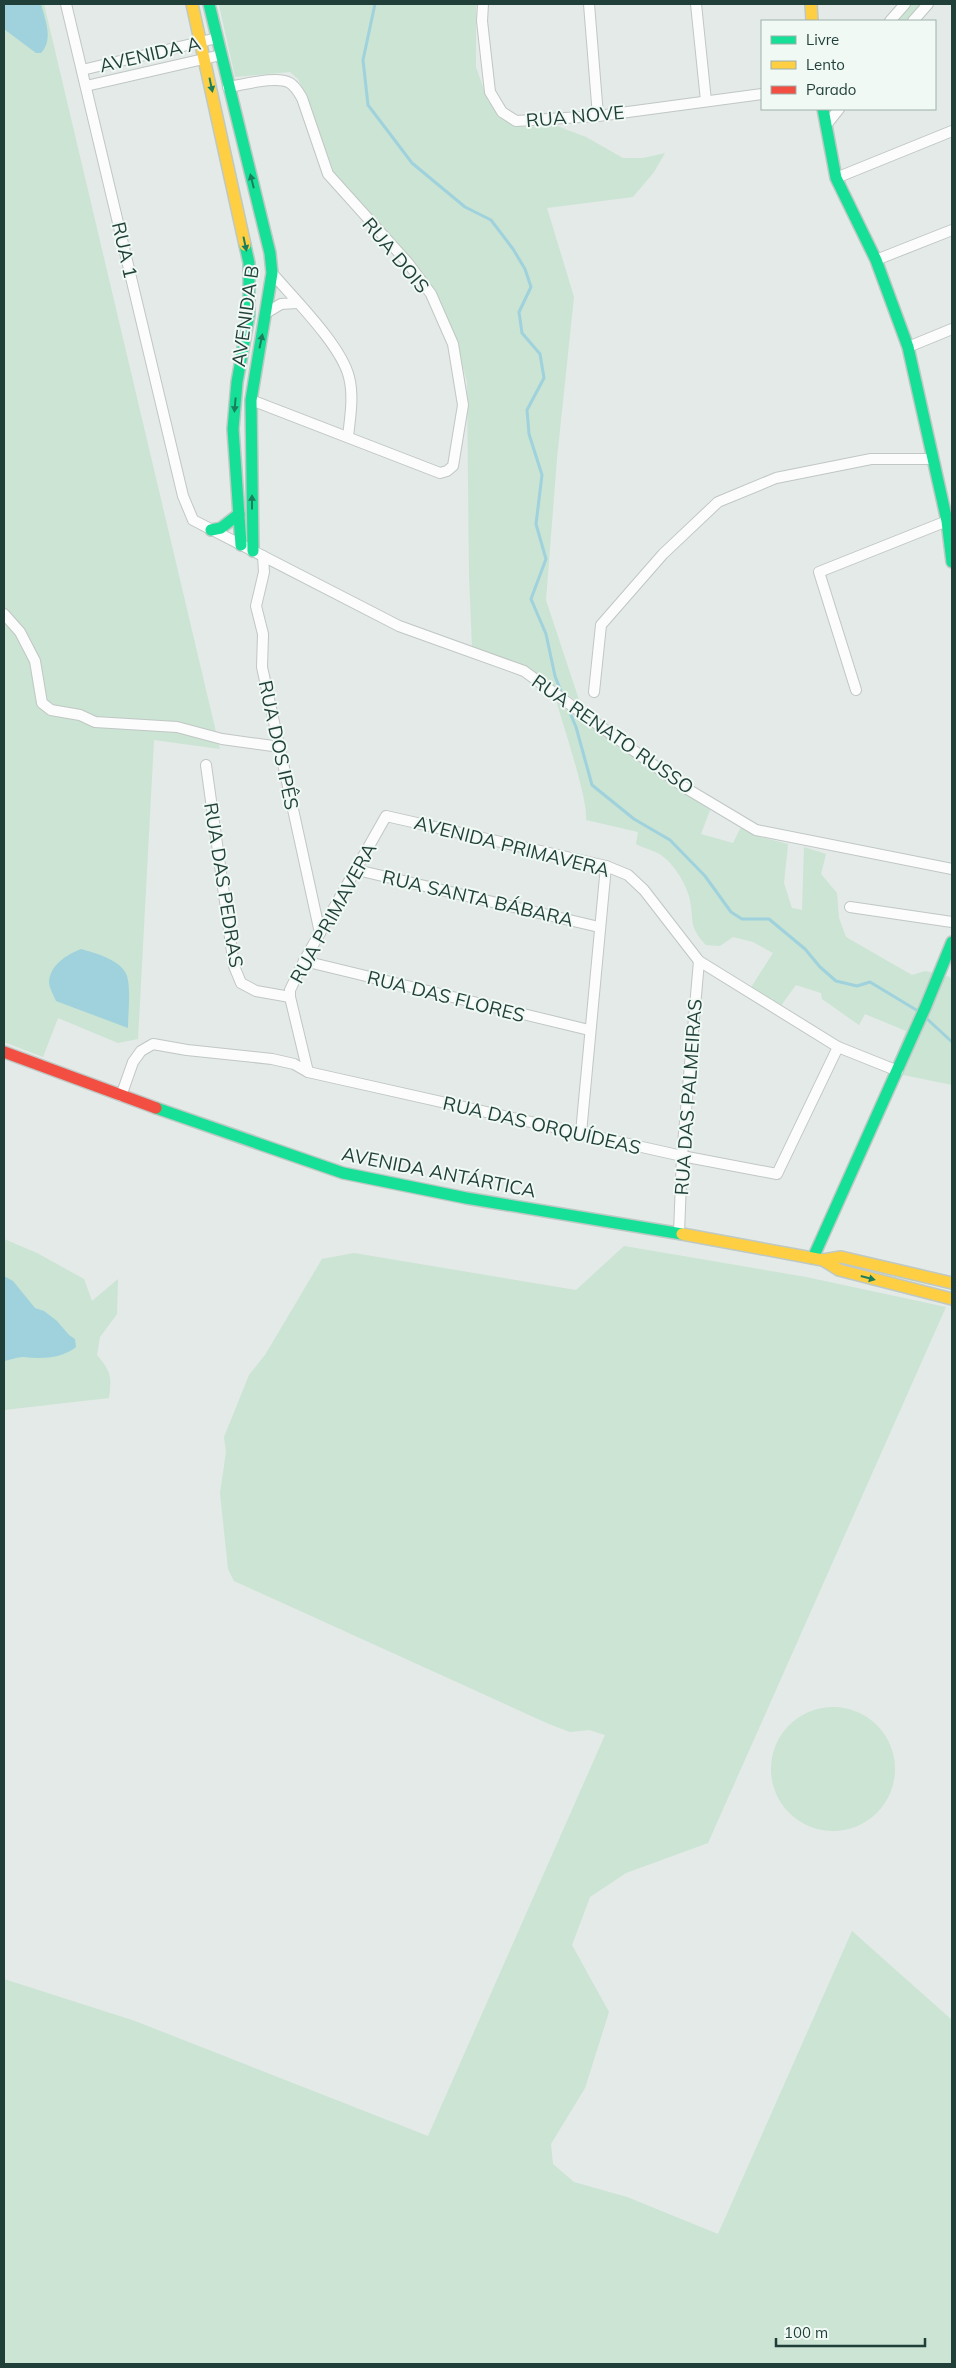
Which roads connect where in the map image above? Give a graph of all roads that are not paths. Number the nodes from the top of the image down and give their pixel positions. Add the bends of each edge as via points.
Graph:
1 (66, 4) edge
2 (192, 4) edge
3 (209, 4) edge
4 (483, 4) edge
5 (589, 4) edge
6 (696, 4) edge
7 (811, 4) edge
8 (928, 4) edge
9 (903, 5) edge
10 (812, 20) edge
11 (891, 20) edge
12 (914, 20) edge
13 (217, 38) junction
14 (201, 42) junction
15 (221, 55) junction
16 (205, 58) junction
17 (82, 70) junction
18 (86, 86) junction
19 (228, 87) junction
20 (761, 94) edge
21 (706, 101) junction
22 (822, 110) edge
23 (838, 110) edge
24 (598, 116) junction
25 (827, 124) junction
26 (952, 131) edge
27 (836, 178) junction
28 (952, 230) edge
29 (876, 260) junction
30 (272, 272) junction
31 (297, 303) junction
32 (266, 313) junction
33 (952, 329) edge
34 (908, 347) junction
35 (251, 400) junction
36 (348, 438) junction
37 (933, 460) junction
38 (239, 514) junction
39 (947, 521) junction
40 (211, 530) junction
41 (241, 545) junction
42 (258, 554) junction
43 (952, 562) edge
44 (4, 614) edge
45 (856, 690) dead end
46 (594, 692) dead end
47 (280, 747) junction
48 (206, 766) dead end
49 (386, 816) joint
50 (606, 866) junction
51 (952, 869) edge
52 (357, 870) junction
53 (850, 907) dead end
54 (952, 922) edge
55 (599, 927) junction
56 (320, 933) junction
57 (952, 942) edge
58 (949, 960) edge
59 (699, 961) junction
60 (304, 962) junction
61 (290, 997) junction
62 (589, 1030) junction
63 (838, 1047) junction
64 (4, 1052) edge
65 (898, 1071) junction
66 (308, 1072) junction
67 (121, 1096) junction
68 (581, 1133) junction
69 (682, 1156) junction
70 (679, 1233) junction
71 (818, 1259) junction
72 (952, 1283) edge
73 (952, 1299) edge

1 - 17 street, RUA 1
2 - 14 main road, AVENIDA B
3 - 13 main road, AVENIDA B
4 - 24 street, RUA NOVE via 490,92 502,112 516,121
5 - 24 street
6 - 21 street
7 - 10 main road
8 - 12 street
9 - 11 street
13 - 14 street, AVENIDA A
13 - 15 main road, AVENIDA B
14 - 16 main road, AVENIDA B
14 - 17 street, AVENIDA A
15 - 16 street, AVENIDA A
15 - 19 main road, AVENIDA B
16 - 18 street, AVENIDA A
16 -> 38 main road, AVENIDA B via 249,263 249,315 237,382 233,429
17 - 18 street, RUA 1
18 - 40 street, RUA 1 via 183,496 193,520
30 -> 19 main road, AVENIDA B
19 - 36 street, RUA DOIS via 276,80 289,82 297,89 328,174 408,263 431,294 452,344 463,405 453,466 440,473
20 - 21 street, RUA NOVE
21 - 24 street, RUA NOVE
22 - 25 main road
23 - 25 street
25 - 27 main road
26 - 27 street
27 - 29 main road
28 - 29 street
29 - 34 main road
30 - 31 street
30 - 32 main road, AVENIDA B
31 - 32 street via 281,304
31 - 36 street via 336,349 349,376 352,402
35 -> 32 main road, AVENIDA B
33 - 34 street
34 - 37 main road
35 - 36 street, RUA DOIS
42 -> 35 main road, AVENIDA B
37 - 39 main road
37 - 46 street via 871,459 776,478 718,502 663,554 601,626
38 - 40 main road via 221,528
38 - 41 main road, AVENIDA B
39 - 43 main road
39 - 45 street via 819,572
40 - 41 street, RUA 1
41 - 42 street, RUA 1
42 - 47 street, RUA DOS IPÊS via 264,572 256,606 263,634 262,667
42 - 51 street, RUA RENATO RUSSO via 399,626 524,671 684,787 756,830
44 - 47 street via 20,632 36,661 42,703 51,710 80,715 95,722 177,727 222,739
47 - 56 street, RUA DOS IPÊS
48 - 61 street, RUA DAS PEDRAS via 234,966 241,983 256,991
49 - 50 street, AVENIDA PRIMAVERA
49 - 52 street, RUA PRIMAVERA
50 - 55 street
50 - 59 street, AVENIDA PRIMAVERA via 628,875 644,890
52 - 55 street, RUA SANTA BÁBARA
52 - 56 street, RUA PRIMAVERA
53 - 54 street
55 - 62 street
56 - 60 street, RUA PRIMAVERA
57 - 58 main road
58 - 65 main road
59 - 63 street, AVENIDA PRIMAVERA
59 - 69 street, RUA DAS PALMEIRAS
60 - 61 street, RUA PRIMAVERA via 290,990
60 - 62 street, RUA DAS FLORES
61 - 66 street, RUA PRIMAVERA
62 - 68 street
63 - 65 street, AVENIDA PRIMAVERA
63 - 69 street, RUA DAS ORQUÍDEAS via 776,1174
64 - 67 main road, AVENIDA ANTÁRTICA
65 - 71 main road
66 - 67 street, RUA DAS ORQUÍDEAS via 294,1064 272,1059 153,1044 132,1062
66 - 68 street, RUA DAS ORQUÍDEAS
67 - 70 main road, AVENIDA ANTÁRTICA via 296,1158 363,1178
68 - 69 street, RUA DAS ORQUÍDEAS
69 - 70 street, RUA DAS PALMEIRAS
70 - 71 main road, AVENIDA ANTÁRTICA
71 - 72 main road, AVENIDA ANTÁRTICA via 841,1257
71 -> 73 main road, AVENIDA ANTÁRTICA via 839,1270

